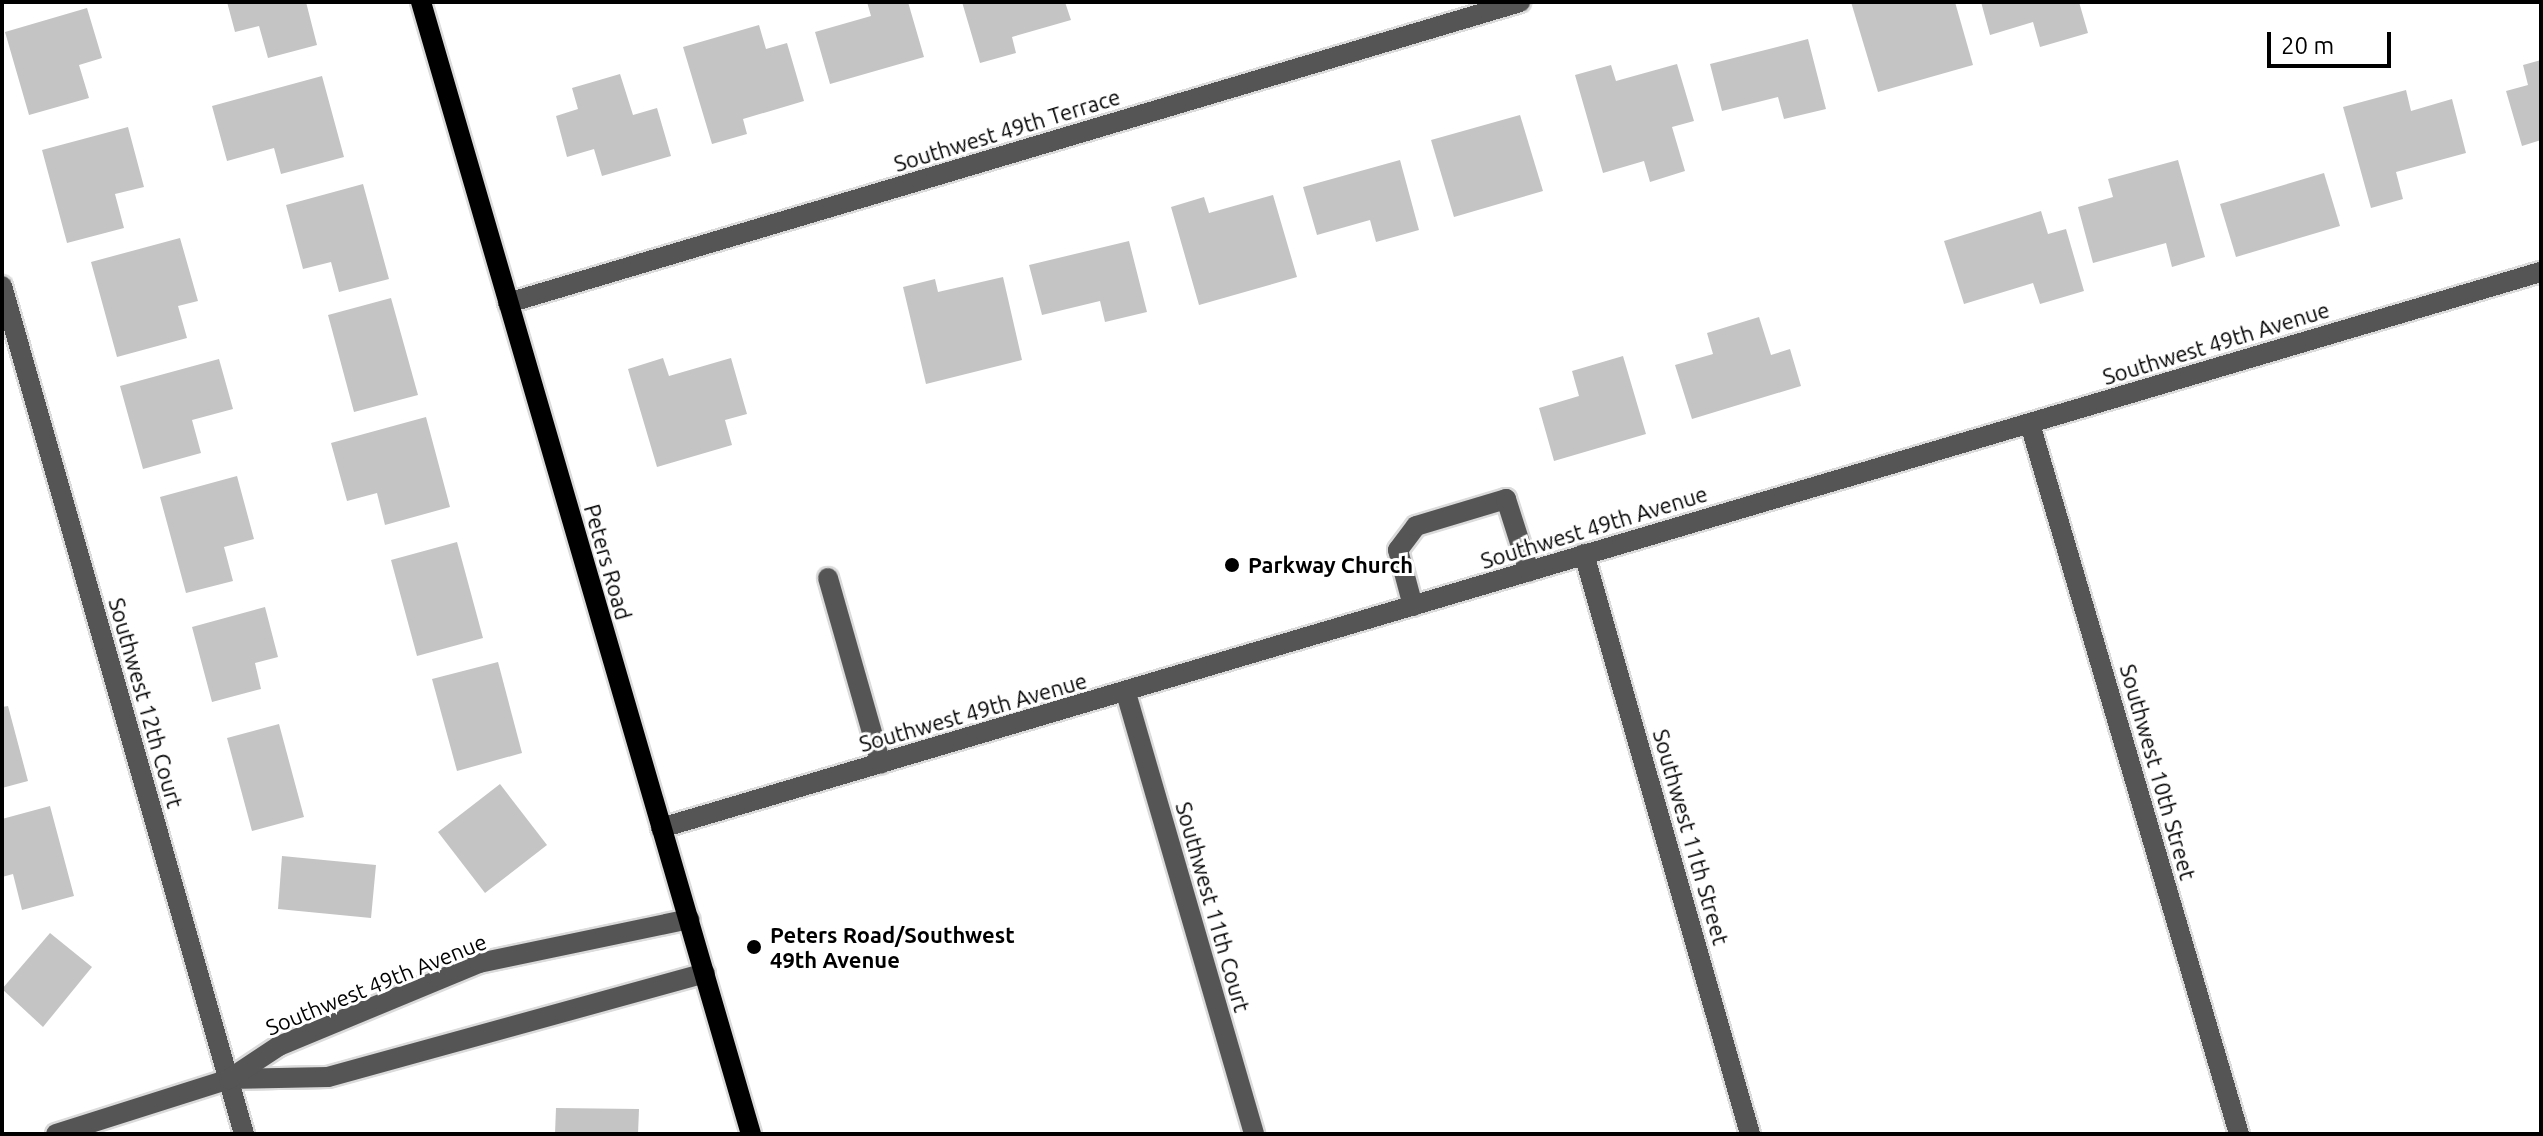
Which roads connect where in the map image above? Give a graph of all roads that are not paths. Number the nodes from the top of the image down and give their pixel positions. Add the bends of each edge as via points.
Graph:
1 (421, 2) edge
2 (1520, 2) edge
3 (2541, 272) edge
4 (2, 286) edge
5 (508, 303) junction
6 (2030, 424) junction
7 (1584, 554) junction
8 (1529, 571) junction
9 (828, 578) dead end
10 (1413, 606) junction
11 (1126, 693) junction
12 (881, 764) junction
13 (661, 828) junction
14 (689, 919) junction
15 (705, 973) junction
16 (229, 1079) junction
17 (56, 1134) edge
18 (244, 1134) edge
19 (751, 1134) edge
20 (1254, 1134) edge
21 (1750, 1134) edge
22 (2239, 1134) edge

1 - 5 main road, Peters Road
2 - 5 street, Southwest 49th Terrace
3 - 6 street, Southwest 49th Avenue
4 - 16 street, Southwest 12th Court
5 - 13 main road, Peters Road
6 - 7 street, Southwest 49th Avenue
6 - 22 street, Southwest 10th Street
7 - 8 street, Southwest 49th Avenue
7 - 21 street, Southwest 11th Street
8 - 10 street, Southwest 49th Avenue
8 - 10 street via 1506,499 1416,526 1398,550
9 - 12 street
10 - 11 street, Southwest 49th Avenue
11 - 12 street, Southwest 49th Avenue
11 - 20 street, Southwest 11th Court
12 - 13 street, Southwest 49th Avenue
13 - 14 main road, Peters Road
14 - 15 main road, Peters Road
14 - 16 street, Southwest 49th Avenue via 479,963 279,1046
15 - 16 street, Southwest 49th Avenue via 328,1077
15 - 19 main road, Peters Road
16 - 17 street, Southwest 49th Avenue
16 - 18 street, Southwest 12th Court

